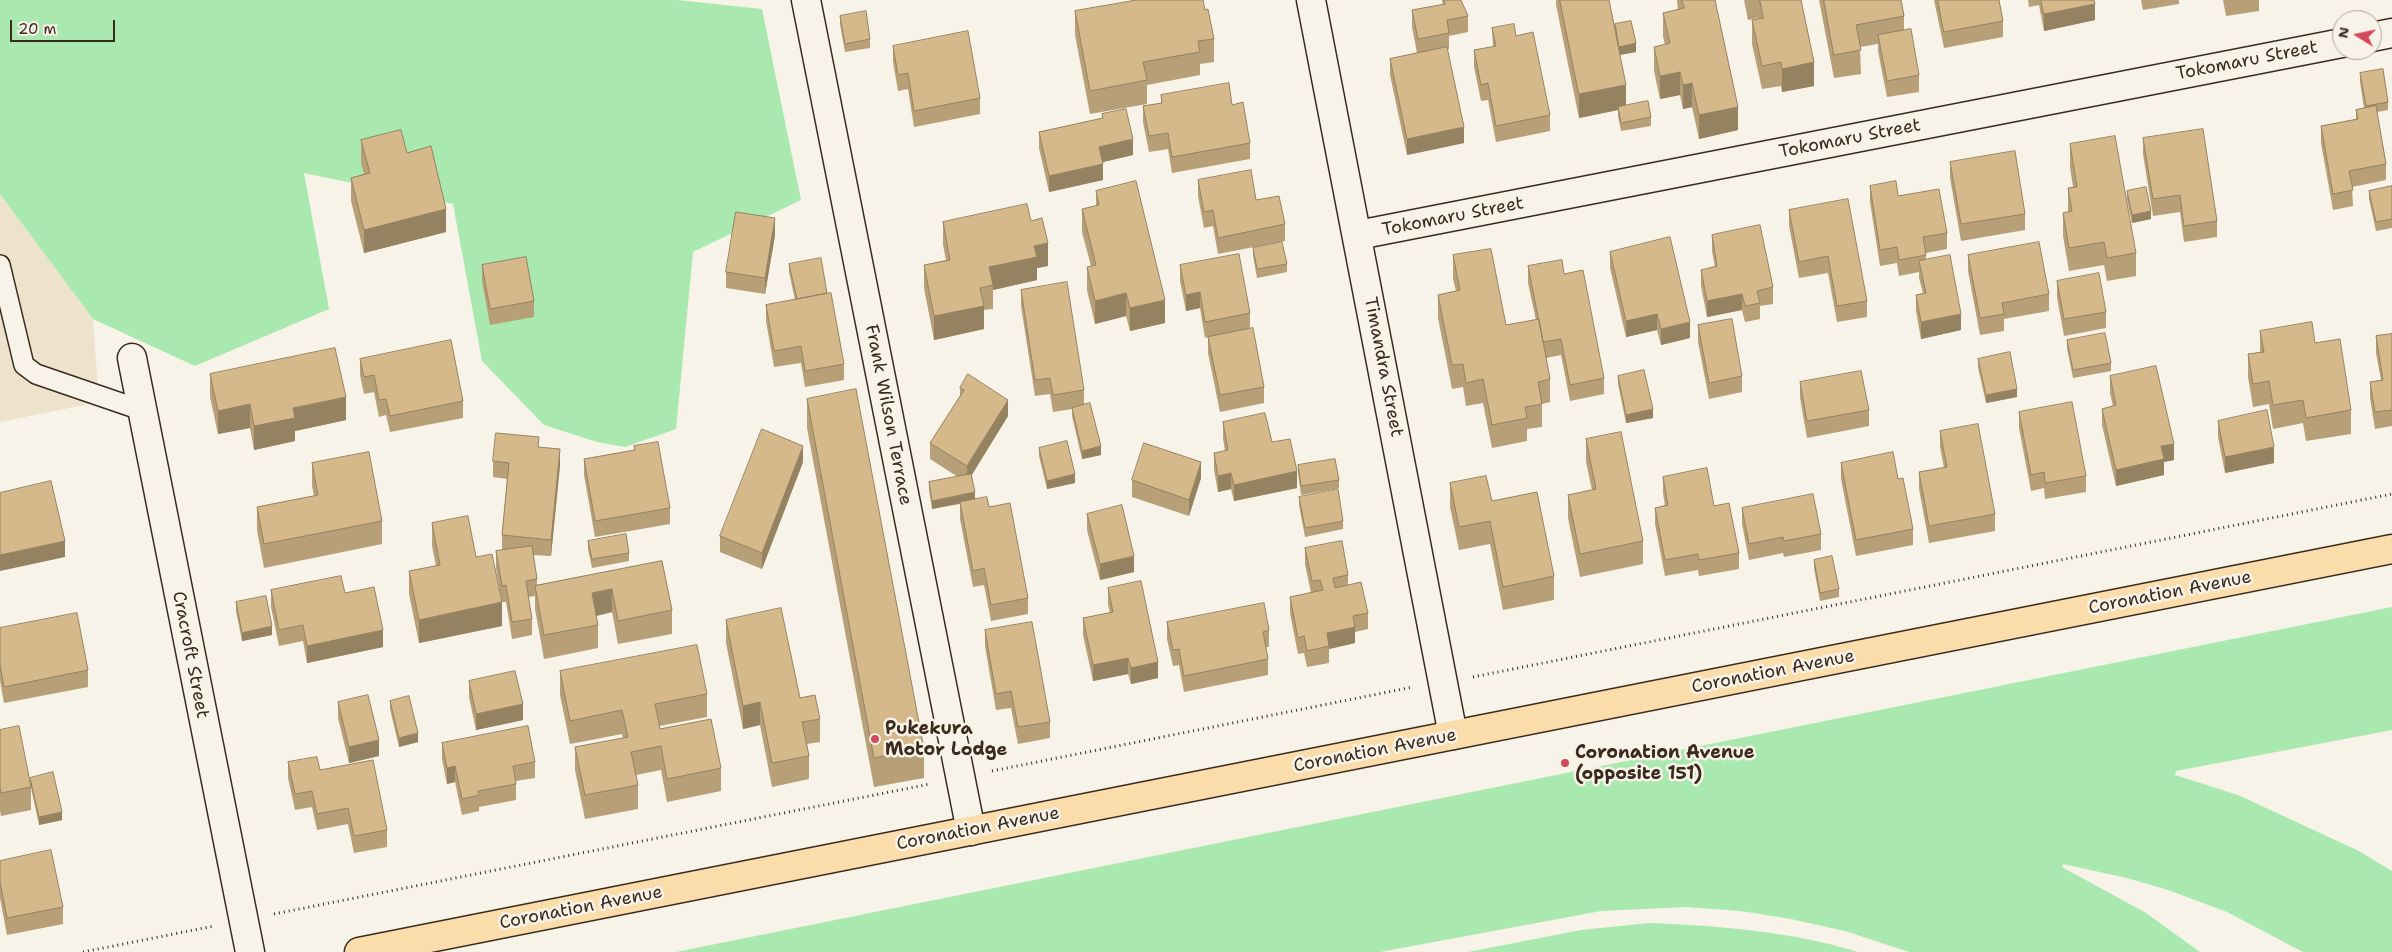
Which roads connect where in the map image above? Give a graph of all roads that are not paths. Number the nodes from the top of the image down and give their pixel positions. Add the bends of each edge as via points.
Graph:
1 (806, 0) edge
2 (1311, 0) edge
3 (2332, 45) edge
4 (1358, 235) junction
5 (0, 265) edge
6 (132, 358) dead end
7 (141, 410) junction
8 (2392, 549) edge
9 (1453, 735) junction
10 (971, 831) junction
11 (250, 952) edge
12 (359, 952) edge

1 - 10 street, Frank Wilson Terrace
2 - 4 street, Timandra Street
3 - 4 street, Tokomaru Street
4 - 9 street, Timandra Street
5 - 7 lane via 24,365 36,374
6 - 7 street, Cracroft Street
7 - 11 street, Cracroft Street
8 - 9 highway, Coronation Avenue
9 - 10 highway, Coronation Avenue
10 - 12 highway, Coronation Avenue

